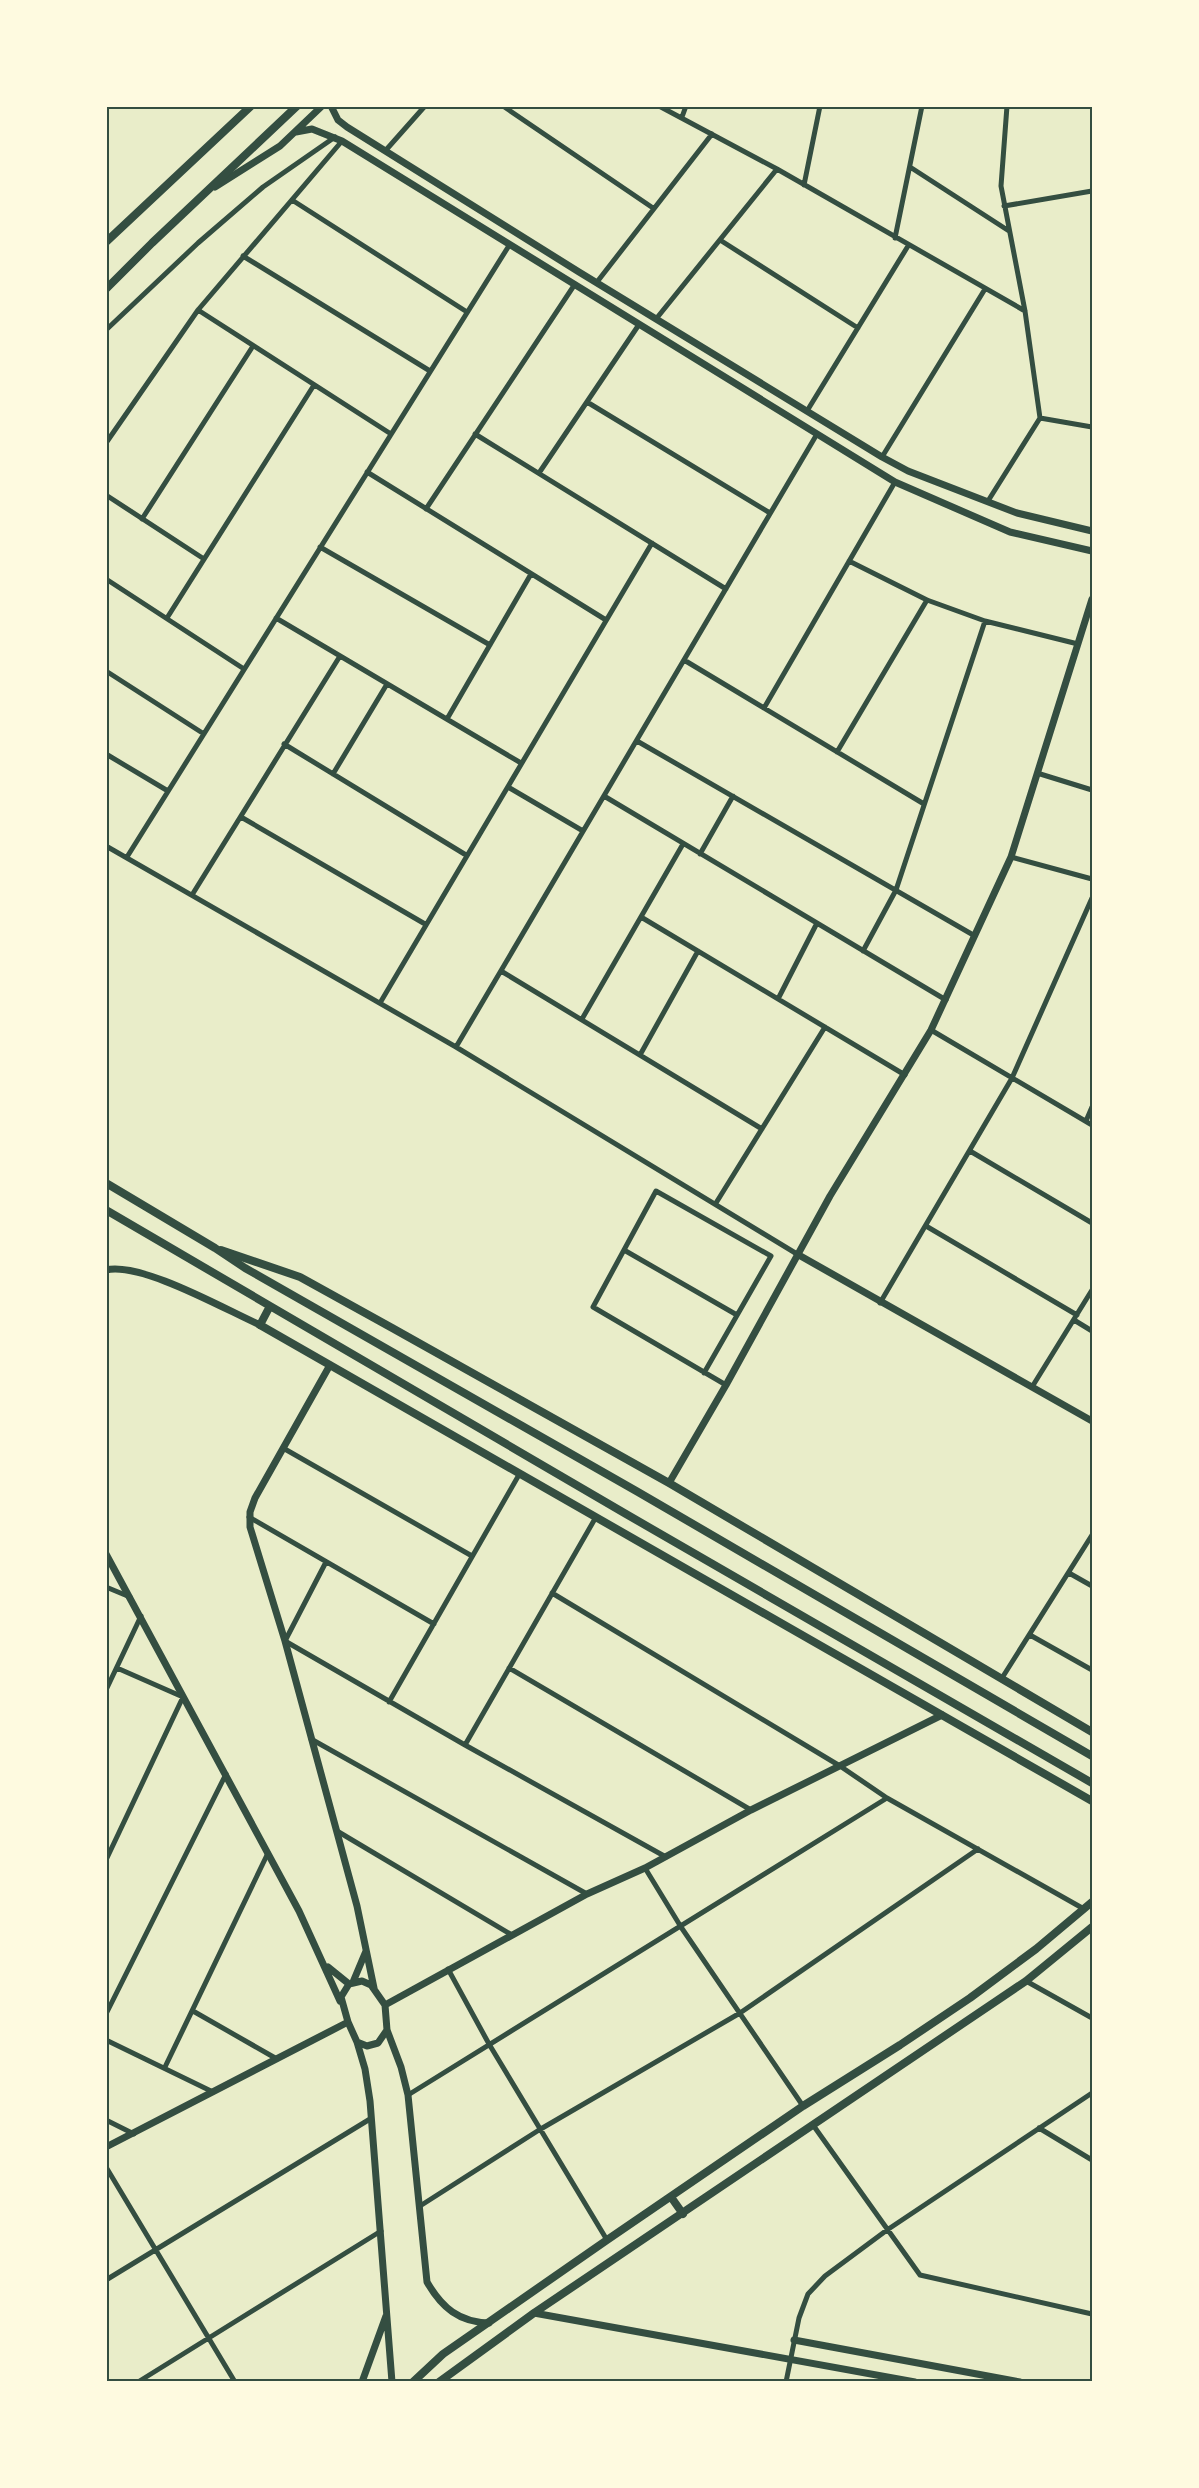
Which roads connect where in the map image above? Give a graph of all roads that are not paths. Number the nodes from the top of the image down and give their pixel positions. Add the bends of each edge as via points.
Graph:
1 (251, 106) edge
2 (297, 106) edge
3 (322, 106) edge
4 (331, 106) edge
5 (425, 106) edge
6 (503, 106) edge
7 (659, 106) edge
8 (686, 106) edge
9 (820, 106) edge
10 (922, 106) edge
11 (1007, 106) edge
12 (682, 117) junction
13 (296, 132) junction
14 (712, 134) junction
15 (334, 137) junction
16 (342, 141) junction
17 (386, 150) junction
18 (910, 167) junction
19 (777, 169) junction
20 (804, 185) junction
21 (1092, 191) edge
22 (203, 195) junction
23 (292, 200) junction
24 (1004, 206) junction
25 (654, 208) junction
26 (1010, 232) junction
27 (895, 238) junction
28 (720, 240) junction
29 (106, 242) edge
30 (510, 244) junction
31 (908, 246) junction
32 (243, 256) junction
33 (597, 282) junction
34 (575, 284) junction
35 (106, 289) edge
36 (985, 289) junction
37 (628, 301) junction
38 (198, 310) junction
39 (1025, 311) junction
40 (467, 312) junction
41 (620, 314) junction
42 (656, 319) junction
43 (638, 326) junction
44 (858, 328) junction
45 (106, 330) edge
46 (253, 346) junction
47 (430, 371) junction
48 (314, 385) junction
49 (587, 402) junction
50 (807, 411) junction
51 (1040, 418) junction
52 (1092, 427) edge
53 (391, 434) junction
54 (817, 434) junction
55 (475, 435) junction
56 (106, 443) edge
57 (882, 457) junction
58 (367, 472) junction
59 (539, 474) junction
60 (895, 482) junction
61 (106, 495) edge
62 (988, 501) junction
63 (426, 509) junction
64 (770, 513) junction
65 (142, 519) junction
66 (1092, 531) edge
67 (652, 543) junction
68 (320, 547) junction
69 (1092, 551) edge
70 (204, 559) junction
71 (849, 561) junction
72 (531, 574) junction
73 (106, 579) edge
74 (726, 589) junction
75 (927, 600) junction
76 (1092, 600) edge
77 (166, 618) junction
78 (276, 618) junction
79 (606, 620) junction
80 (985, 621) junction
81 (1078, 644) junction
82 (490, 645) junction
83 (339, 656) junction
84 (684, 660) junction
85 (244, 669) junction
86 (106, 671) edge
87 (387, 684) junction
88 (764, 708) junction
89 (447, 719) junction
90 (204, 734) junction
91 (638, 741) junction
92 (284, 744) junction
93 (837, 752) junction
94 (106, 754) edge
95 (521, 763) junction
96 (1037, 773) junction
97 (333, 774) junction
98 (508, 787) junction
99 (1092, 790) edge
100 (168, 791) junction
101 (604, 796) junction
102 (733, 796) junction
103 (924, 804) junction
104 (241, 817) junction
105 (583, 831) junction
106 (683, 844) junction
107 (106, 846) edge
108 (700, 854) junction
109 (466, 855) junction
110 (127, 857) junction
111 (1011, 857) junction
112 (1092, 879) edge
113 (896, 890) junction
114 (192, 895) junction
115 (1092, 898) edge
116 (641, 917) junction
117 (817, 923) junction
118 (425, 924) junction
119 (975, 936) junction
120 (698, 951) junction
121 (863, 951) junction
122 (501, 971) junction
123 (778, 999) junction
124 (946, 1000) junction
125 (380, 1003) junction
126 (582, 1019) junction
127 (825, 1027) junction
128 (931, 1030) junction
129 (456, 1047) junction
130 (640, 1055) junction
131 (905, 1075) junction
132 (1012, 1078) junction
133 (1092, 1107) edge
134 (1086, 1121) junction
135 (1092, 1125) edge
136 (762, 1129) junction
137 (970, 1151) junction
138 (106, 1182) edge
139 (716, 1203) junction
140 (109, 1212) edge
141 (1092, 1223) edge
142 (926, 1226) junction
143 (215, 1248) junction
144 (624, 1250) junction
145 (797, 1254) junction
146 (106, 1270) edge
147 (1092, 1290) edge
148 (880, 1303) junction
149 (270, 1306) junction
150 (737, 1315) junction
151 (1076, 1317) junction
152 (260, 1325) junction
153 (1092, 1331) edge
154 (330, 1365) junction
155 (704, 1373) junction
156 (726, 1385) junction
157 (1032, 1386) junction
158 (1092, 1421) edge
159 (283, 1448) junction
160 (520, 1473) junction
161 (669, 1484) junction
162 (249, 1517) junction
163 (596, 1517) junction
164 (1092, 1535) edge
165 (106, 1554) edge
166 (472, 1556) junction
167 (326, 1562) junction
168 (1069, 1573) junction
169 (1092, 1586) edge
170 (106, 1587) edge
171 (552, 1593) junction
172 (131, 1597) junction
173 (141, 1616) junction
174 (434, 1624) junction
175 (1030, 1635) junction
176 (285, 1641) junction
177 (117, 1668) junction
178 (509, 1668) junction
179 (1092, 1670) edge
180 (1002, 1678) junction
181 (106, 1690) edge
182 (183, 1697) junction
183 (389, 1702) junction
184 (942, 1715) junction
185 (1092, 1732) edge
186 (311, 1738) junction
187 (465, 1745) junction
188 (1092, 1756) edge
189 (840, 1766) junction
190 (226, 1774) junction
191 (1092, 1783) edge
192 (887, 1797) junction
193 (1092, 1801) edge
194 (751, 1810) junction
195 (337, 1831) junction
196 (978, 1849) junction
197 (268, 1853) junction
198 (666, 1857) junction
199 (106, 1860) edge
200 (645, 1868) junction
201 (587, 1894) junction
202 (1092, 1902) edge
203 (1084, 1909) junction
204 (681, 1927) junction
205 (1092, 1927) edge
206 (512, 1935) junction
207 (366, 1949) junction
208 (324, 1963) junction
209 (448, 1969) junction
210 (1026, 1981) junction
211 (351, 1983) junction
212 (374, 1988) junction
213 (341, 2002) junction
214 (385, 2005) junction
215 (193, 2011) junction
216 (740, 2013) junction
217 (106, 2014) edge
218 (1092, 2018) edge
219 (348, 2022) junction
220 (387, 2030) junction
221 (106, 2040) edge
222 (357, 2042) junction
223 (489, 2044) junction
224 (277, 2059) junction
225 (165, 2067) junction
226 (213, 2092) junction
227 (1092, 2093) edge
228 (408, 2095) junction
229 (803, 2106) junction
230 (370, 2119) junction
231 (106, 2120) edge
232 (813, 2125) junction
233 (1039, 2128) junction
234 (539, 2130) junction
235 (134, 2134) junction
236 (106, 2147) edge
237 (1092, 2160) edge
238 (106, 2167) edge
239 (671, 2197) junction
240 (420, 2206) junction
241 (683, 2214) junction
242 (887, 2230) junction
243 (381, 2231) junction
244 (607, 2240) junction
245 (156, 2250) junction
246 (106, 2280) edge
247 (387, 2313) junction
248 (534, 2313) junction
249 (1092, 2314) edge
250 (489, 2323) junction
251 (210, 2339) junction
252 (794, 2340) junction
253 (791, 2359) junction
254 (138, 2382) edge
255 (235, 2382) edge
256 (362, 2382) edge
257 (392, 2382) edge
258 (413, 2382) edge
259 (439, 2382) edge
260 (786, 2382) edge
261 (915, 2382) edge
262 (1020, 2382) edge

1 - 29 main road
2 - 22 main road
3 - 13 street
4 - 17 street via 338,120
5 - 17 street
6 - 25 street
7 - 12 street
8 - 12 street
9 - 20 street
10 - 18 street
11 - 24 street
12 - 14 street
13 - 15 street via 312,129
13 - 22 street via 269,154
14 - 19 street
14 - 25 street
15 - 16 street
15 - 45 street via 263,187
16 - 23 street
16 - 30 street
17 - 33 street
18 - 26 street
18 - 27 street
19 - 20 street
19 - 28 street
20 - 27 street
21 - 24 street
22 - 35 main road
23 - 32 street
23 - 40 street
24 - 26 street
25 - 33 street
26 - 39 street
27 - 31 street
28 - 42 street
28 - 44 street
30 - 34 street
30 - 40 street
31 - 36 street
31 - 44 street
32 - 38 street
32 - 47 street
33 - 37 street
34 - 41 street
34 - 55 street
36 - 39 street
36 - 57 street
37 - 41 street
37 - 42 street
38 - 46 street
38 - 56 street
39 - 51 street
40 - 47 street
41 - 43 street
42 - 50 street
43 - 49 street
43 - 54 street
44 - 50 street
46 - 48 street
46 - 65 street
47 - 53 street
48 - 53 street
48 - 70 street
49 - 59 street
49 - 64 street
50 - 57 street
51 - 52 street
51 - 62 street
53 - 58 street
54 - 60 street
54 - 64 street
55 - 59 street
55 - 63 street
57 - 62 street
58 - 63 street
58 - 68 street
59 - 67 street
60 - 69 street via 1011,532
60 - 71 street
61 - 65 street
62 - 66 street via 1017,513
63 - 72 street
64 - 74 street
65 - 70 street
67 - 74 street
67 - 79 street
68 - 78 street
68 - 82 street
70 - 77 street
71 - 75 street
71 - 88 street
72 - 79 street
72 - 82 street
73 - 77 street
74 - 84 street
75 - 80 street
75 - 93 street
76 - 81 street
77 - 85 street
78 - 83 street
78 - 85 street
79 - 95 street
80 - 81 street
80 - 103 street
81 - 96 street
82 - 89 street
83 - 87 street
83 - 92 street
84 - 88 street
84 - 91 street
85 - 90 street
86 - 90 street
87 - 89 street
87 - 97 street
88 - 93 street
89 - 95 street
90 - 100 street
91 - 101 street
91 - 102 street
92 - 97 street
92 - 104 street
93 - 103 street
94 - 100 street
95 - 98 street
96 - 99 street
96 - 111 street
97 - 109 street
98 - 105 street
98 - 109 street
100 - 110 street
101 - 105 street
101 - 106 street
102 - 108 street
102 - 113 street
103 - 113 street
104 - 114 street
104 - 118 street
105 - 122 street
106 - 108 street
106 - 116 street
107 - 110 street
108 - 117 street
109 - 118 street
110 - 114 street
111 - 112 street
111 - 119 street
113 - 119 street
113 - 121 street
114 - 125 street
115 - 132 street
116 - 120 street
116 - 126 street
117 - 121 street
117 - 123 street
118 - 125 street
119 - 124 street
120 - 123 street
120 - 130 street
121 - 124 street
122 - 126 street
122 - 129 street
123 - 127 street
124 - 128 street
125 - 129 street
126 - 130 street
127 - 131 street
127 - 136 street
128 - 131 street
128 - 132 street
129 - 139 street
130 - 136 street
131 - 145 street
132 - 134 street
132 - 137 street
133 - 134 street
134 - 135 street
136 - 139 street
137 - 141 street
137 - 142 street
138 - 143 main road
139 - 145 street
140 - 149 main road
142 - 148 street
142 - 151 street
143 - 161 main road via 300,1277
143 - 188 main road
144 - 150 street
144 - 150 street via 656,1191 771,1256
144 - 155 street via 592,1307
145 - 148 street
145 - 156 street
146 - 152 street via 120,1268 145,1273
147 - 151 street
148 - 157 street
149 - 152 main road
149 - 191 main road
150 - 155 street
151 - 153 street
151 - 157 street
152 - 154 main road
154 - 159 street
154 - 160 main road
155 - 156 street
156 - 161 street
157 - 158 street
159 - 162 street via 253,1502
159 - 166 street
160 - 163 main road
160 - 166 street
161 - 180 main road
162 - 167 street
162 - 176 street
163 - 171 street
163 - 184 main road
164 - 168 street
165 - 172 street
166 - 174 street
167 - 174 street
167 - 176 street
168 - 169 street
168 - 175 street
170 - 172 street
171 - 178 street
171 - 189 street
172 - 173 street
173 - 177 street
173 - 182 street
174 - 183 street
175 - 179 street
175 - 180 street
176 - 183 street
176 - 186 street
177 - 181 street
177 - 182 street
178 - 187 street
178 - 194 street
180 - 185 main road
182 - 190 street
182 - 199 street
183 - 187 street
184 - 189 street
184 - 193 main road
186 - 195 street
186 - 201 street
187 - 198 street
189 - 192 street
189 - 194 street
190 - 197 street
190 - 217 street
192 - 196 street
192 - 204 street
194 - 198 street
195 - 206 street
195 - 207 street
196 - 203 street
196 - 216 street
197 - 208 street
197 - 215 street
198 - 200 street
200 - 201 street
200 - 204 street
201 - 206 street
202 - 203 main road
203 - 229 main road via 969,1998
204 - 216 street
204 - 223 street
205 - 210 main road
206 - 209 street
207 - 211 street
207 - 212 street
208 - 211 street
208 - 213 street
209 - 214 street
209 - 223 street
210 - 218 street
210 - 232 main road
211 - 212 street via 362,1981
211 - 213 street via 342,1992
212 - 214 street
213 - 219 street
214 - 220 street
215 - 224 street
215 - 225 street
216 - 229 street
216 - 234 street
219 - 222 street
219 - 224 street
220 - 222 street via 378,2043 367,2046
220 - 228 street
221 - 225 street
222 - 230 street via 367,2083
223 - 228 street
223 - 234 street
224 - 226 street
225 - 226 street
226 - 235 street
227 - 233 street
228 - 240 street
229 - 239 main road
230 - 243 street
230 - 245 street
231 - 235 street
232 - 241 main road
232 - 242 street
233 - 237 street
233 - 242 street
234 - 240 street
234 - 244 street
235 - 236 street
238 - 245 street
239 - 241 main road
239 - 244 main road
240 - 250 street via 427,2282 432,2291 450,2312
241 - 248 main road
242 - 249 street via 920,2275
242 - 252 street via 825,2276 808,2294
243 - 247 street
243 - 251 street
244 - 250 main road
245 - 246 street
245 - 251 street
247 - 256 street
247 - 257 street
248 - 253 street
248 - 259 main road
250 - 258 main road via 443,2354
251 - 254 street
251 - 255 street
252 - 253 street
252 - 262 street
253 - 260 street
253 - 261 street

